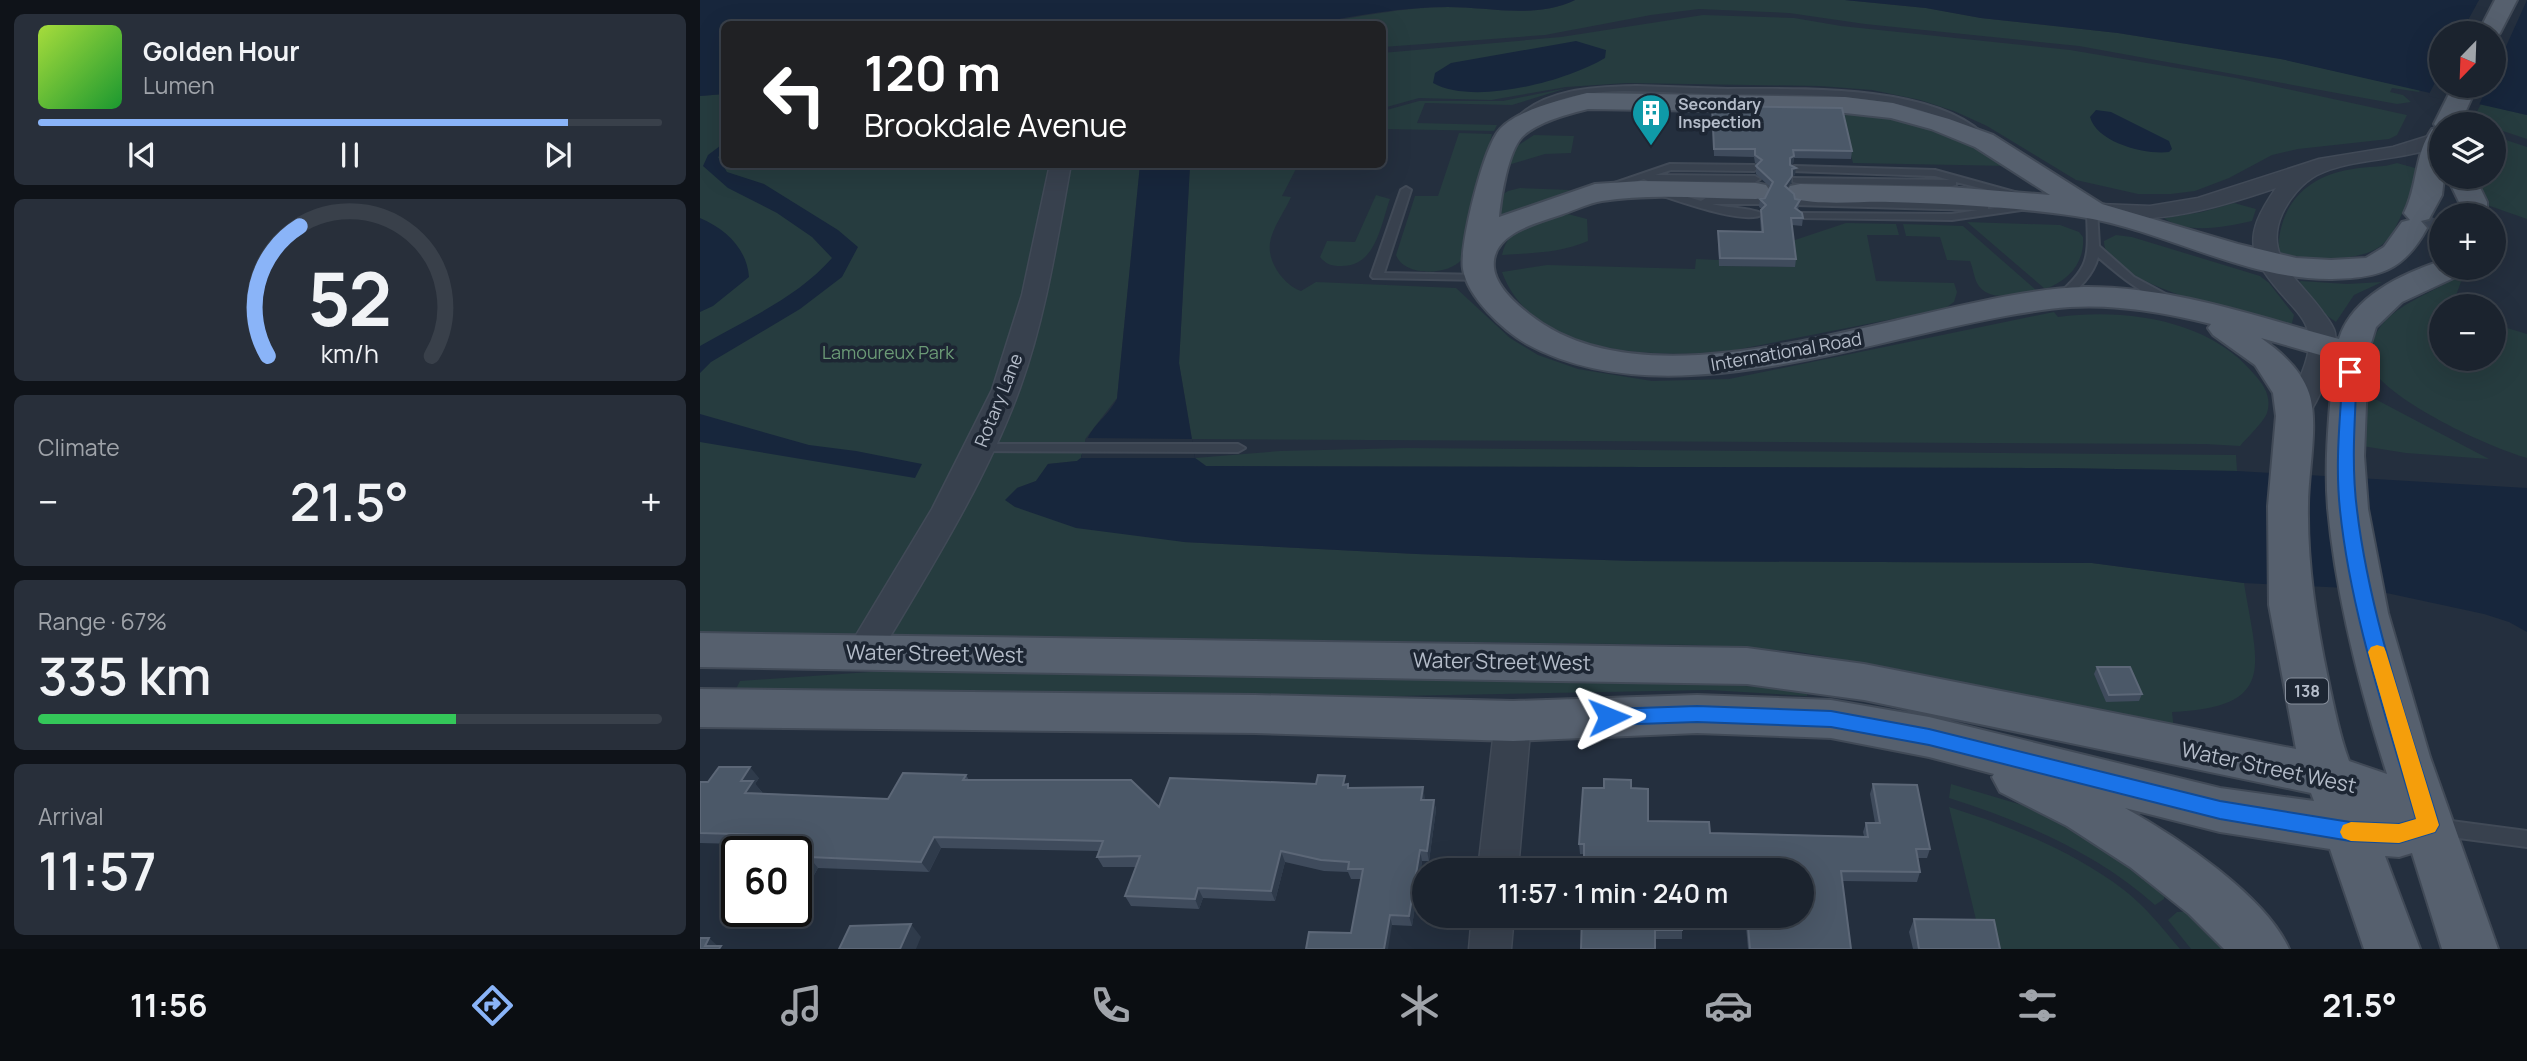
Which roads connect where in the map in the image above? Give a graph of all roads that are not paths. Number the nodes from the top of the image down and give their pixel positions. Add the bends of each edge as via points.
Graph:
1 (2506, 0) edge
2 (2495, 21) edge
3 (1510, 133) junction
4 (2429, 145) edge
5 (1999, 148) junction
6 (1060, 168) edge
7 (2304, 172) junction
8 (1628, 186) junction
9 (2429, 189) edge
10 (2446, 189) edge
11 (1406, 190) dead end
12 (1756, 191) joint
13 (1799, 192) joint
14 (2060, 207) junction
15 (2427, 222) edge
16 (2093, 247) junction
17 (2270, 262) junction
18 (1480, 267) junction
19 (2429, 278) edge
20 (2059, 299) junction
21 (2186, 308) junction
22 (2336, 349) junction
23 (2292, 434) junction
24 (978, 448) junction
25 (1238, 448) dead end
26 (700, 650) edge
27 (863, 652) junction
28 (700, 708) edge
29 (1513, 721) junction
30 (1929, 737) junction
31 (2330, 776) junction
32 (2428, 825) junction
33 (2350, 832) junction
34 (2527, 838) edge
35 (1499, 858) edge
36 (1492, 928) edge
37 (2246, 938) edge
38 (1490, 949) edge
39 (2392, 949) edge
40 (2470, 949) edge

1 - 2 main road
3 - 5 main road via 1545,113 1587,101 1845,105 1918,117
3 - 5 lane via 1526,113 1570,94 1613,89 1842,94 1921,107 1970,128
3 - 18 main road via 1490,186
4 - 7 street via 2331,161
5 - 14 main road
6 - 24 street, Rotary Lane via 1019,350
7 - 14 street via 2189,208 2133,214
7 - 17 street via 2269,216 2264,246
8 - 12 main road
8 - 12 lane via 1727,212
8 - 18 main road via 1577,198 1508,224 1487,241
9 - 15 main road
10 - 15 main road via 2448,197
11 - 18 lane via 1377,276
13 - 14 main road via 1954,195
13 - 14 lane via 1964,184
14 - 16 lane
14 - 17 main road
15 - 17 main road via 2420,256 2391,266 2308,268
16 - 20 lane via 2090,272
16 - 21 lane via 2130,279
17 - 22 street
18 - 20 main road, International Road via 1506,311 1537,336 1602,359 1669,367 1738,362
19 - 22 main road via 2381,303
20 - 21 main road, International Road via 2095,297
21 - 22 main road, International Road
21 - 23 main road, International Road via 2231,331 2267,358 2288,385
22 - 23 street via 2316,375
22 - 32 main road via 2348,509 2366,613
23 - 31 main road, 138 via 2288,506 2291,605 2316,738
24 - 25 lane
24 - 27 street, Rotary Lane
26 - 27 main road, Water Street West
27 - 31 main road, Water Street West via 1746,666 1864,682
28 - 29 main road
29 - 30 main road via 1697,714 1780,716 1831,719
29 - 35 street
30 - 33 main road via 2220,810
30 - 37 main road via 2068,799 2164,859
31 - 32 main road, Water Street West via 2385,795
31 - 33 main road, 138
32 - 33 main road via 2399,834
32 - 34 lane
32 - 40 main road
33 - 39 main road, 138
36 - 38 street

